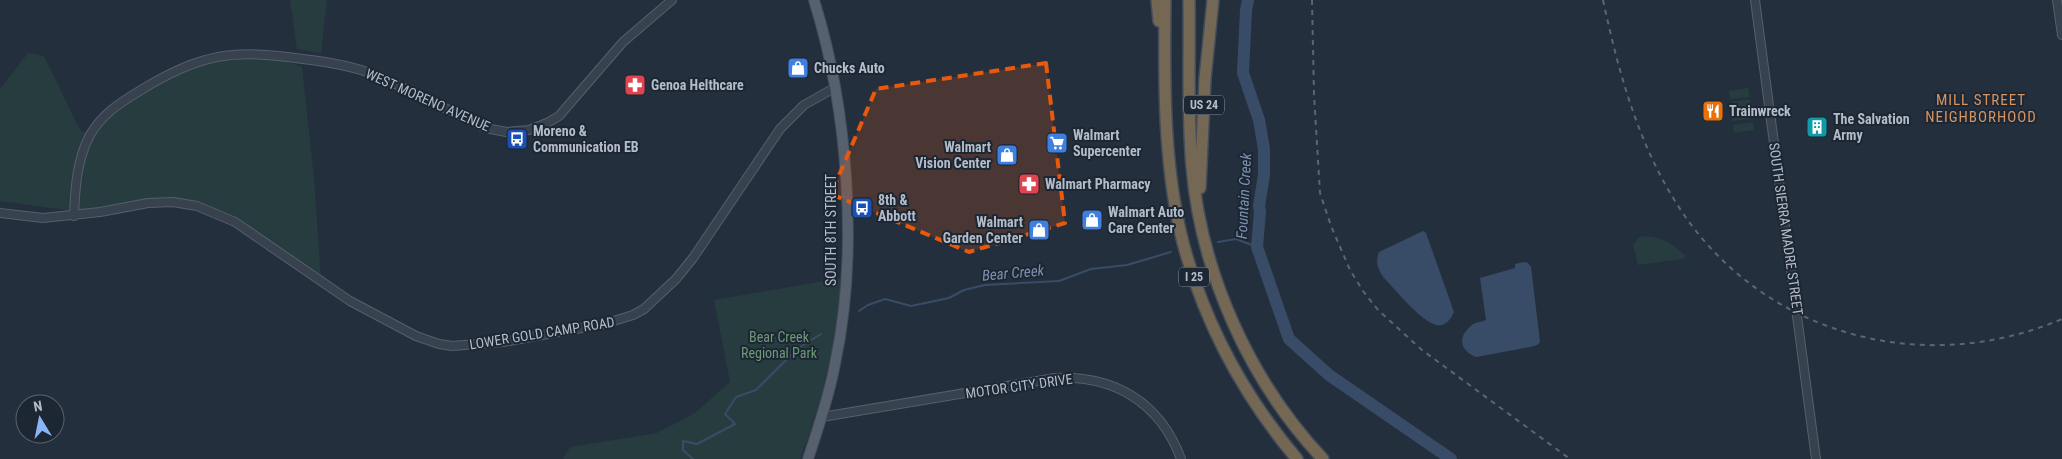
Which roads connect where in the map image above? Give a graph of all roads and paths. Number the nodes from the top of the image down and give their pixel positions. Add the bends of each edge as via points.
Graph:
1 (672, 0) edge
2 (814, 0) edge
3 (1156, 0) edge
4 (1165, 0) edge
5 (1189, 0) edge
6 (1213, 0) edge
7 (1755, 0) edge
8 (2057, 0) edge
9 (2062, 35) edge
10 (1164, 70) junction
11 (836, 87) junction
12 (1198, 210) junction
13 (0, 213) edge
14 (74, 216) junction
15 (822, 417) junction
16 (808, 459) edge
17 (1181, 459) edge
18 (1297, 459) edge
19 (1323, 459) edge
20 (1816, 459) edge

1 - 14 street, WEST MORENO AVENUE via 623,42 559,116 539,127 518,132 486,128 374,74 327,62 247,53 196,63 164,76 116,105 98,123 81,158
2 - 11 main road, SOUTH 8TH STREET
3 - 10 highway
4 - 10 highway, I 25
5 - 12 highway, I 25 via 1190,134
6 - 12 highway, US 24
7 - 20 street, SOUTH SIERRA MADRE STREET
8 - 9 street
10 - 18 highway, I 25 via 1175,199 1186,256 1211,324 1242,383
11 - 14 street, LOWER GOLD CAMP ROAD via 804,105 780,129 693,258 655,300 633,315 575,330 481,345 439,344 409,333 350,301 235,222 208,209 155,202
11 - 15 main road, SOUTH 8TH STREET via 846,185 845,291 836,364
12 - 19 highway, I 25 via 1220,290 1246,346 1280,406
13 - 14 street, LOWER GOLD CAMP ROAD via 43,218
15 - 16 main road, SOUTH 8TH STREET
15 - 17 street, MOTOR CITY DRIVE via 1054,378 1091,379 1125,392 1152,412 1173,439

